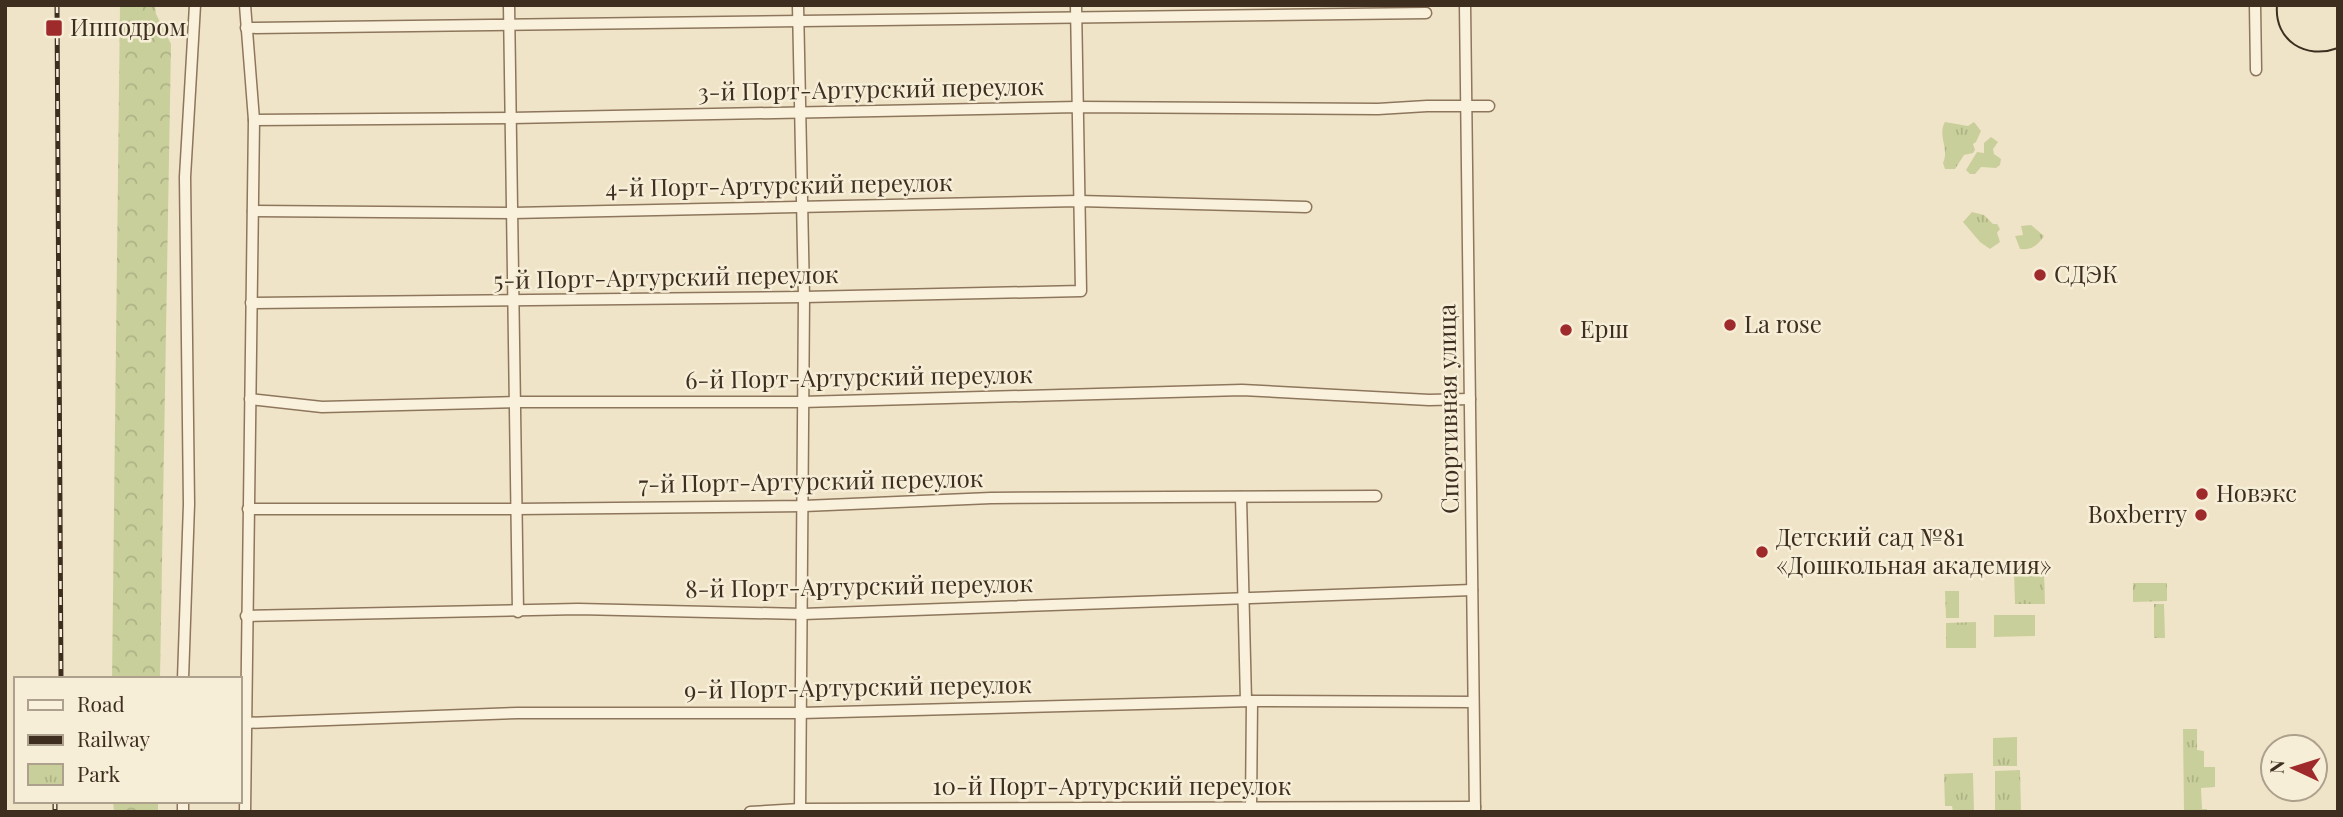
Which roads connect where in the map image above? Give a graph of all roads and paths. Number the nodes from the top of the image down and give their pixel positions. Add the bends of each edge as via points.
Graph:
1 (195, 5) edge
2 (245, 5) edge
3 (509, 5) edge
4 (798, 5) edge
5 (1465, 5) edge
6 (2255, 5) edge
7 (1076, 10) edge
8 (1426, 13) dead end
9 (798, 20) junction
10 (509, 26) junction
11 (246, 28) junction
12 (2256, 70) dead end
13 (1489, 106) dead end
14 (1078, 107) junction
15 (1466, 107) junction
16 (800, 113) junction
17 (511, 118) junction
18 (254, 120) junction
19 (1079, 201) junction
20 (802, 206) junction
21 (1306, 207) dead end
22 (253, 211) junction
23 (512, 213) junction
24 (804, 297) junction
25 (514, 300) junction
26 (251, 303) junction
27 (250, 399) junction
28 (1470, 399) junction
29 (515, 402) junction
30 (802, 402) junction
31 (1376, 496) dead end
32 (1241, 497) junction
33 (804, 506) junction
34 (248, 509) junction
35 (517, 509) junction
36 (1472, 590) junction
37 (1244, 598) junction
38 (518, 612) junction
39 (803, 614) junction
40 (246, 616) junction
41 (183, 677) edge
42 (1249, 701) junction
43 (1473, 702) junction
44 (801, 713) junction
45 (245, 723) junction
46 (1251, 808) junction
47 (1475, 809) edge
48 (800, 811) edge
49 (245, 812) edge
50 (750, 812) edge

1 - 41 street via 185,185 189,504
2 - 11 street
3 - 10 street
4 - 9 street
5 - 15 street, Спортивная улица
6 - 12 street
7 - 8 street
7 - 9 street
7 - 14 street
9 - 10 street
9 - 16 street
10 - 11 street
10 - 17 street
11 - 18 street
13 - 15 street, 3-й Порт-Артурский переулок
14 - 15 street, 3-й Порт-Артурский переулок
14 - 16 street, 3-й Порт-Артурский переулок
14 - 19 street
15 - 28 street, Спортивная улица
16 - 17 street, 3-й Порт-Артурский переулок
16 - 20 street
17 - 18 street, 3-й Порт-Артурский переулок
17 - 23 street
18 - 22 street
19 - 20 street, 4-й Порт-Артурский переулок
19 - 21 street, 4-й Порт-Артурский переулок
19 - 24 street, 5-й Порт-Артурский переулок via 1081,291
20 - 23 street, 4-й Порт-Артурский переулок
20 - 24 street
22 - 23 street, 4-й Порт-Артурский переулок
22 - 26 street
23 - 25 street
24 - 25 street, 5-й Порт-Артурский переулок
24 - 30 street
25 - 26 street, 5-й Порт-Артурский переулок
25 - 29 street
26 - 27 street
27 - 29 street, 6-й Порт-Артурский переулок via 322,407
27 - 34 street
28 - 30 street, 6-й Порт-Артурский переулок via 1242,390
28 - 36 street, Спортивная улица
29 - 30 street, 6-й Порт-Артурский переулок
29 - 35 street
30 - 33 street
31 - 32 street, 7-й Порт-Артурский переулок
32 - 33 street, 7-й Порт-Артурский переулок via 991,498
32 - 37 street
33 - 35 street, 7-й Порт-Артурский переулок
33 - 39 street
34 - 35 street, 7-й Порт-Артурский переулок
34 - 40 street
35 - 38 street
36 - 37 street, 8-й Порт-Артурский переулок
36 - 43 street, Спортивная улица
37 - 39 street, 8-й Порт-Артурский переулок
37 - 42 street
38 - 39 street, 8-й Порт-Артурский переулок
38 - 40 street, 8-й Порт-Артурский переулок
39 - 44 street
40 - 45 street
42 - 43 street, 9-й Порт-Артурский переулок
42 - 44 street, 9-й Порт-Артурский переулок
42 - 46 street
43 - 47 street, Спортивная улица
44 - 45 street, 9-й Порт-Артурский переулок via 518,713
44 - 48 street
45 - 49 street
46 - 47 street, 10-й Порт-Артурский переулок
46 - 48 street, 10-й Порт-Артурский переулок
48 - 50 street, 10-й Порт-Артурский переулок

